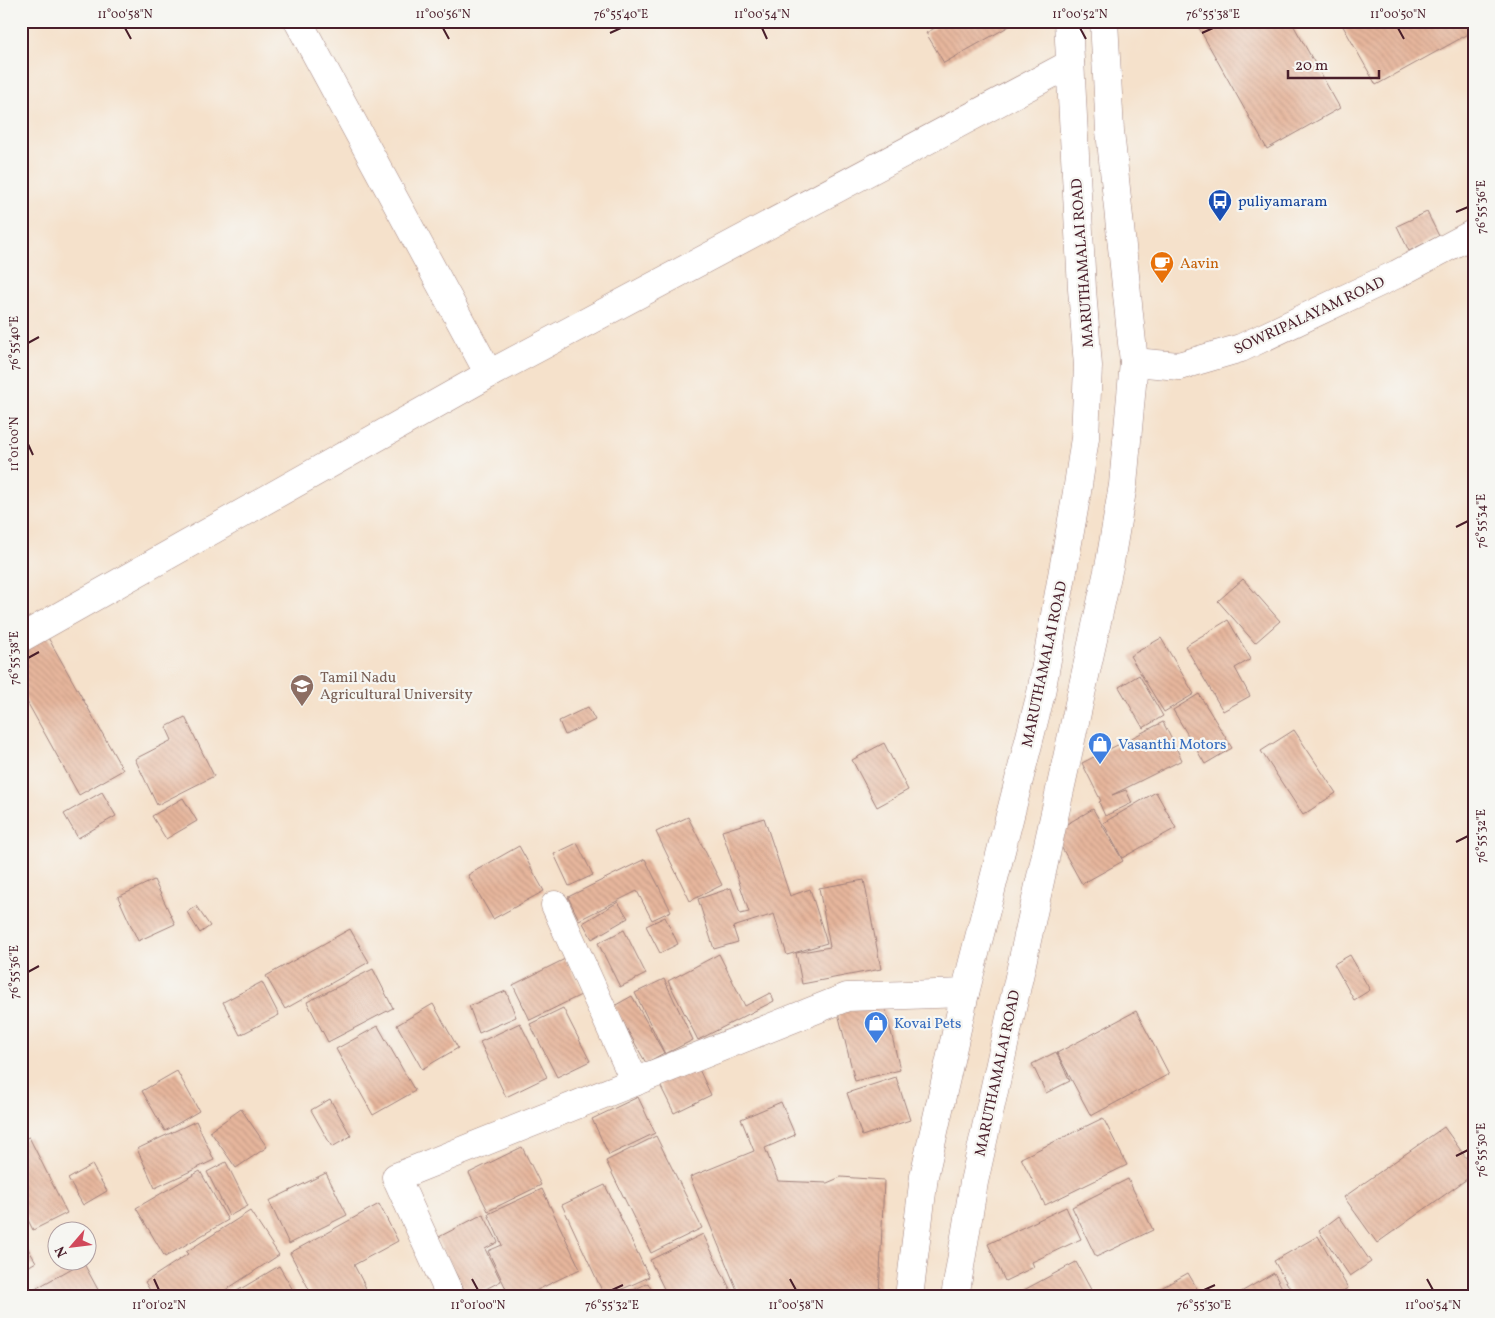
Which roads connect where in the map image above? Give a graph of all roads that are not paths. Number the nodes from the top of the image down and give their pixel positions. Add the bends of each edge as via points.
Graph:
1 (298, 21) edge
2 (1068, 21) edge
3 (1104, 21) edge
4 (1070, 64) junction
5 (1474, 233) edge
6 (1134, 362) junction
7 (489, 374) junction
8 (21, 638) edge
9 (556, 905) dead end
10 (965, 993) junction
11 (635, 1082) junction
12 (450, 1297) edge
13 (909, 1297) edge
14 (955, 1297) edge

1 - 7 street
2 - 4 street, MARUTHAMALAI ROAD
3 - 6 street, MARUTHAMALAI ROAD via 1110,131
4 - 7 street
4 - 10 street, MARUTHAMALAI ROAD via 1088,366 1085,438 1041,693
5 - 6 street, SOWRIPALAYAM ROAD via 1241,348 1179,366
6 - 14 street, MARUTHAMALAI ROAD via 1123,485 1110,562 974,1182
7 - 8 street
9 - 11 street
10 - 11 street via 847,997
10 - 13 street, MARUTHAMALAI ROAD via 924,1176
11 - 12 street via 396,1178

